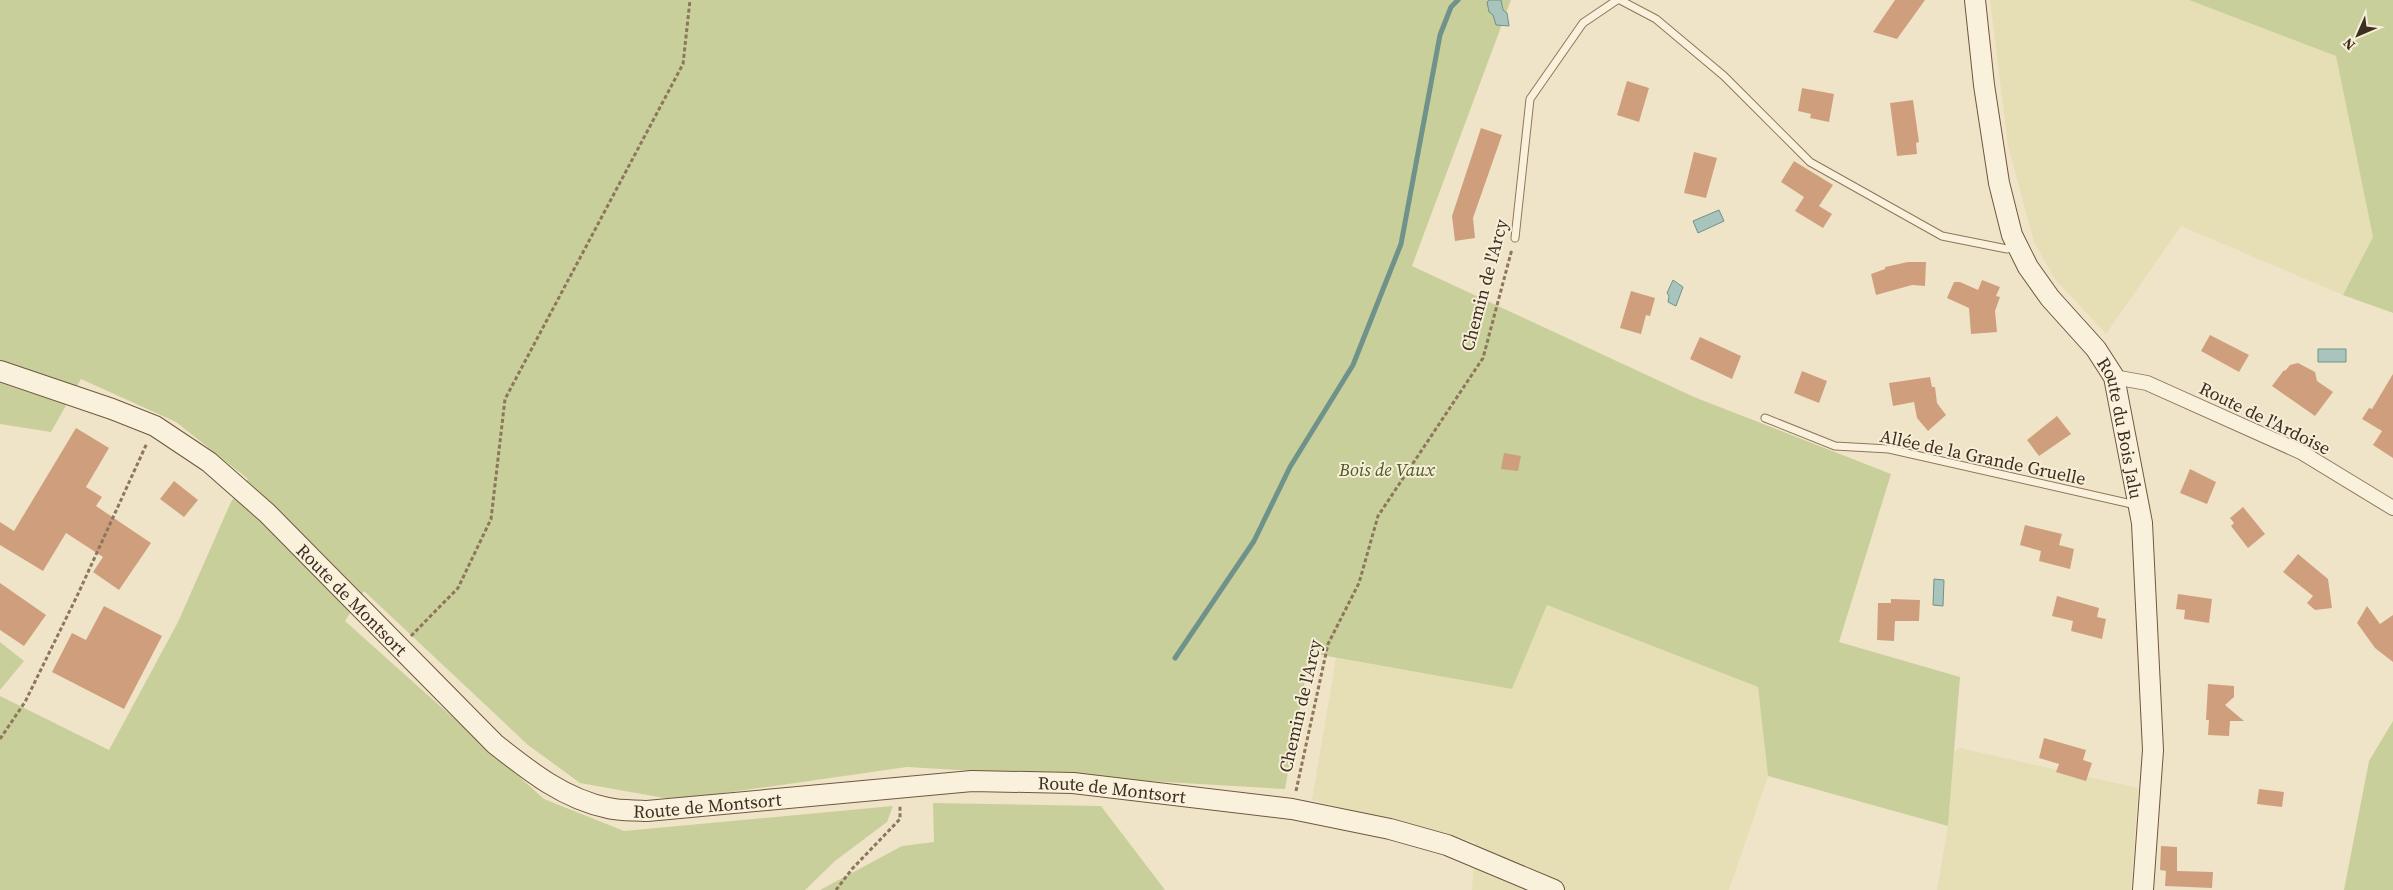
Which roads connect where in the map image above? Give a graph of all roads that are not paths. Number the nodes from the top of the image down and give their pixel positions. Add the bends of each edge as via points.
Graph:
1 (1618, 0) edge
2 (1975, 0) edge
3 (1515, 238) road end
4 (2016, 247) junction
5 (0, 371) edge
6 (2114, 377) junction
7 (1765, 418) dead end
8 (2138, 506) junction
9 (2393, 508) edge
10 (1554, 890) edge
11 (2143, 890) edge

1 - 3 lane, Chemin de l'Arcy via 1583,23 1530,99
1 - 4 lane, Chemin de l'Arcy via 1656,19 1724,76 1810,162 1942,236 2007,249
2 - 4 street, Route du Bois Jalu via 1999,183
4 - 6 street, Route du Bois Jalu via 2050,298 2096,349
5 - 10 street, Route de Montsort via 154,426 209,462 267,513 494,744 534,775 574,797 609,808 656,810 972,781 1073,783 1292,808 1390,829 1447,845
6 - 8 street, Route du Bois Jalu
6 - 9 street, Route de l'Ardoise via 2147,383 2301,452
7 - 8 lane, Allée de la Grande Gruelle via 1835,446 1889,449
8 - 11 street, Route du Bois Jalu via 2142,523 2153,750

